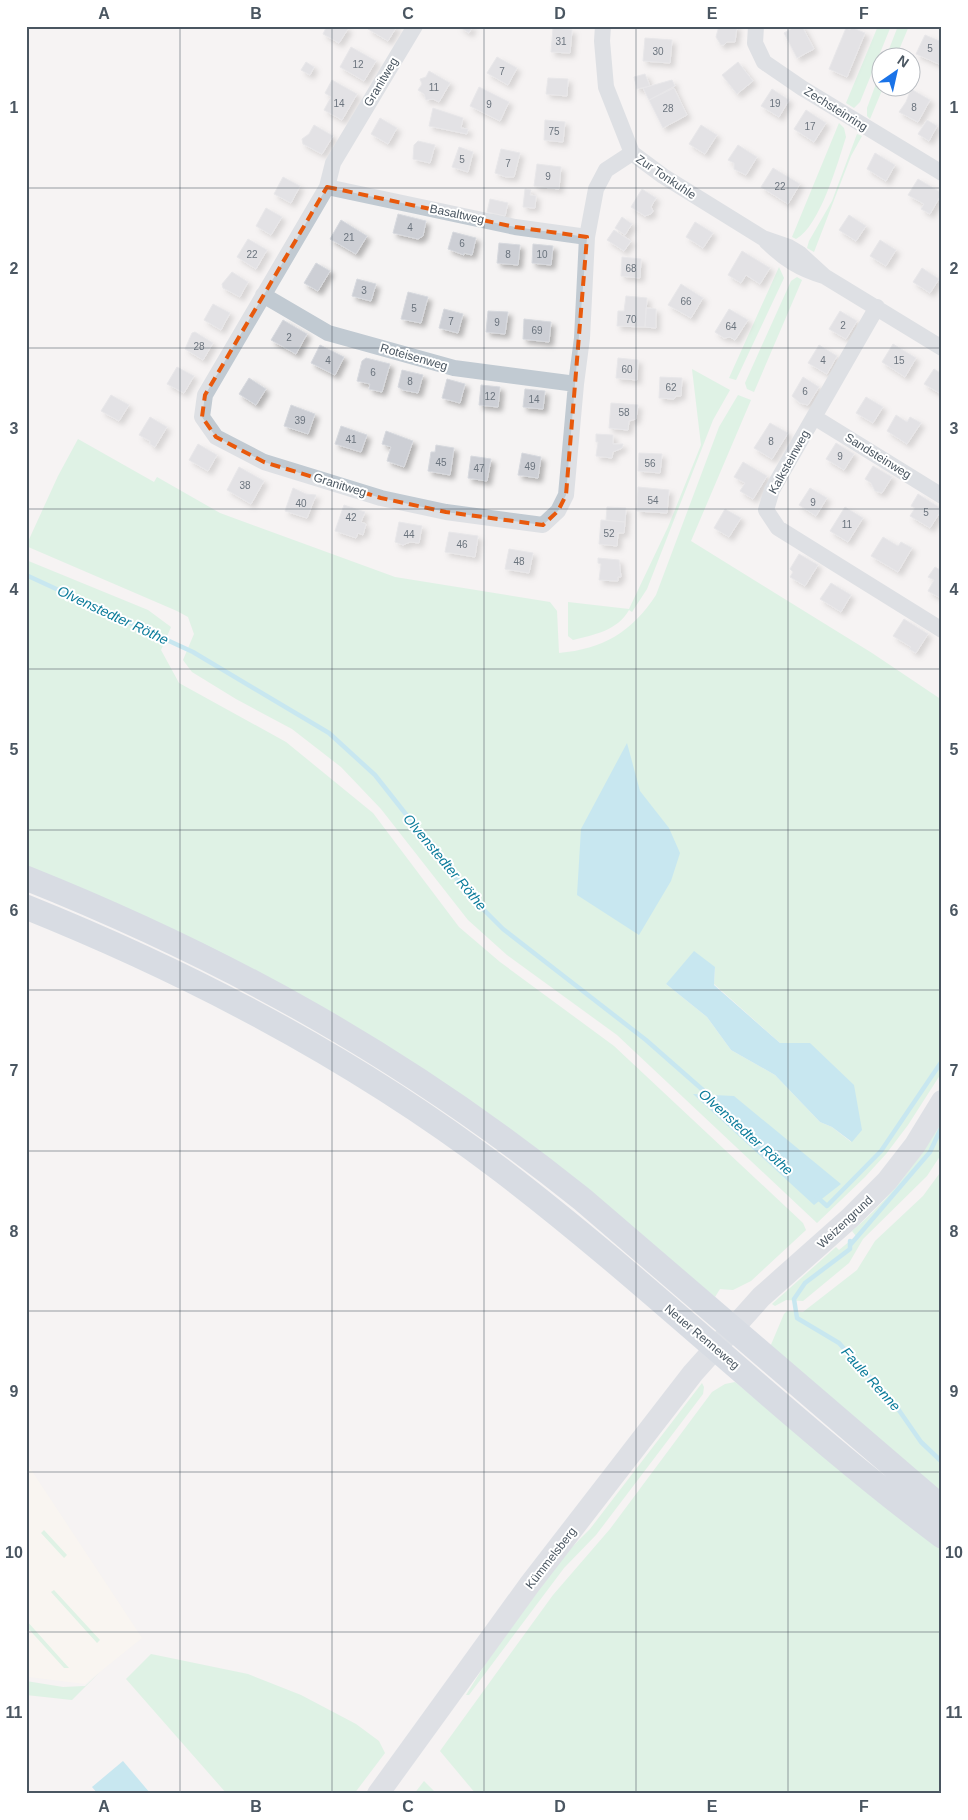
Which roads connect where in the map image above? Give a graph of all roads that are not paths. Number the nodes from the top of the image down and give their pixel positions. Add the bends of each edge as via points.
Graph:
1 (415, 26) edge
2 (603, 26) edge
3 (756, 26) edge
4 (632, 154) junction
5 (942, 173) edge
6 (327, 187) junction
7 (588, 237) junction
8 (263, 295) junction
9 (877, 308) junction
10 (942, 348) edge
11 (576, 384) junction
12 (814, 417) junction
13 (942, 496) edge
14 (942, 630) edge
15 (26, 878) edge
16 (26, 907) edge
17 (942, 1101) edge
18 (732, 1328) junction
19 (714, 1348) junction
20 (942, 1508) edge
21 (942, 1536) edge
22 (378, 1794) edge

1 - 6 street, Granitweg via 333,163
2 - 4 street, Zur Tonkuhle via 606,86
3 - 5 street, Zechsteinring via 755,43 764,62
4 - 7 street, Granitweg via 606,170 600,179
4 - 9 street, Zur Tonkuhle via 762,238 792,264 824,276
6 - 7 street, Basaltweg via 515,227
6 - 8 street, Granitweg
7 - 11 street, Granitweg
8 - 11 street, Roteisenweg via 328,333 444,366
8 - 11 street, Granitweg via 205,395 202,418 216,437 264,462 382,498 463,515 542,525 558,511 566,495
9 - 10 street, Zur Tonkuhle
9 - 12 street, Kalksteinweg
12 - 13 street, Sandsteinweg
12 - 14 street, Kalksteinweg via 772,490 766,510 778,528
15 - 18 main road via 163,936 242,975 362,1042 474,1116 582,1199
16 - 19 main road, Neuer Renneweg via 116,945 241,1005 328,1054 460,1140 578,1231
17 - 18 main road, Weizengrund via 887,1182 761,1297
18 - 19 main road, Kümmelsberg
18 - 20 main road
19 - 21 main road, Neuer Renneweg via 880,1489
19 - 22 main road, Kümmelsberg via 548,1561

